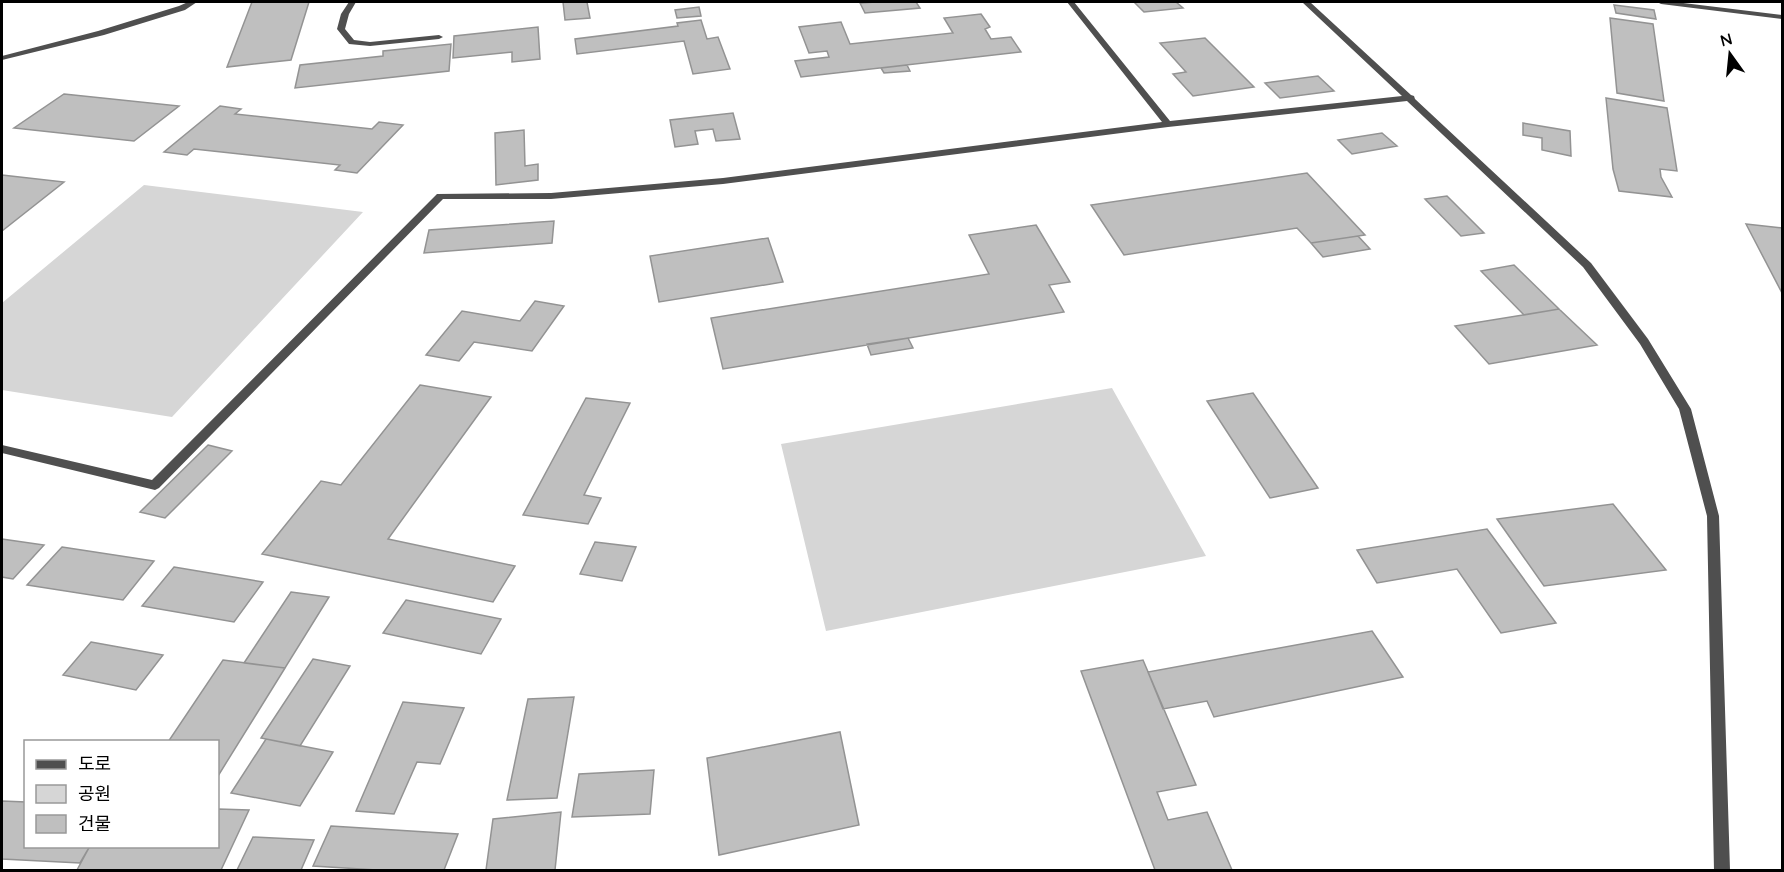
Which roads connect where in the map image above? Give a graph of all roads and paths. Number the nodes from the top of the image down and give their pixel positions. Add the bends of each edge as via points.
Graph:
1 (193, 2) edge
2 (352, 2) edge
3 (1070, 2) edge
4 (1306, 2) edge
5 (1660, 2) edge
6 (1782, 17) edge
7 (439, 37) dead end
8 (2, 58) edge
9 (1411, 98) junction
10 (1168, 124) junction
11 (2, 449) edge
12 (1722, 870) edge

1 - 8 street via 101,33
2 - 7 street via 340,29 352,42 370,44
3 - 10 street
4 - 9 street
5 - 6 street
9 - 10 street
9 - 12 street via 1587,265 1644,342 1685,409 1713,516
10 - 11 street via 723,181 551,196 440,196 155,485

